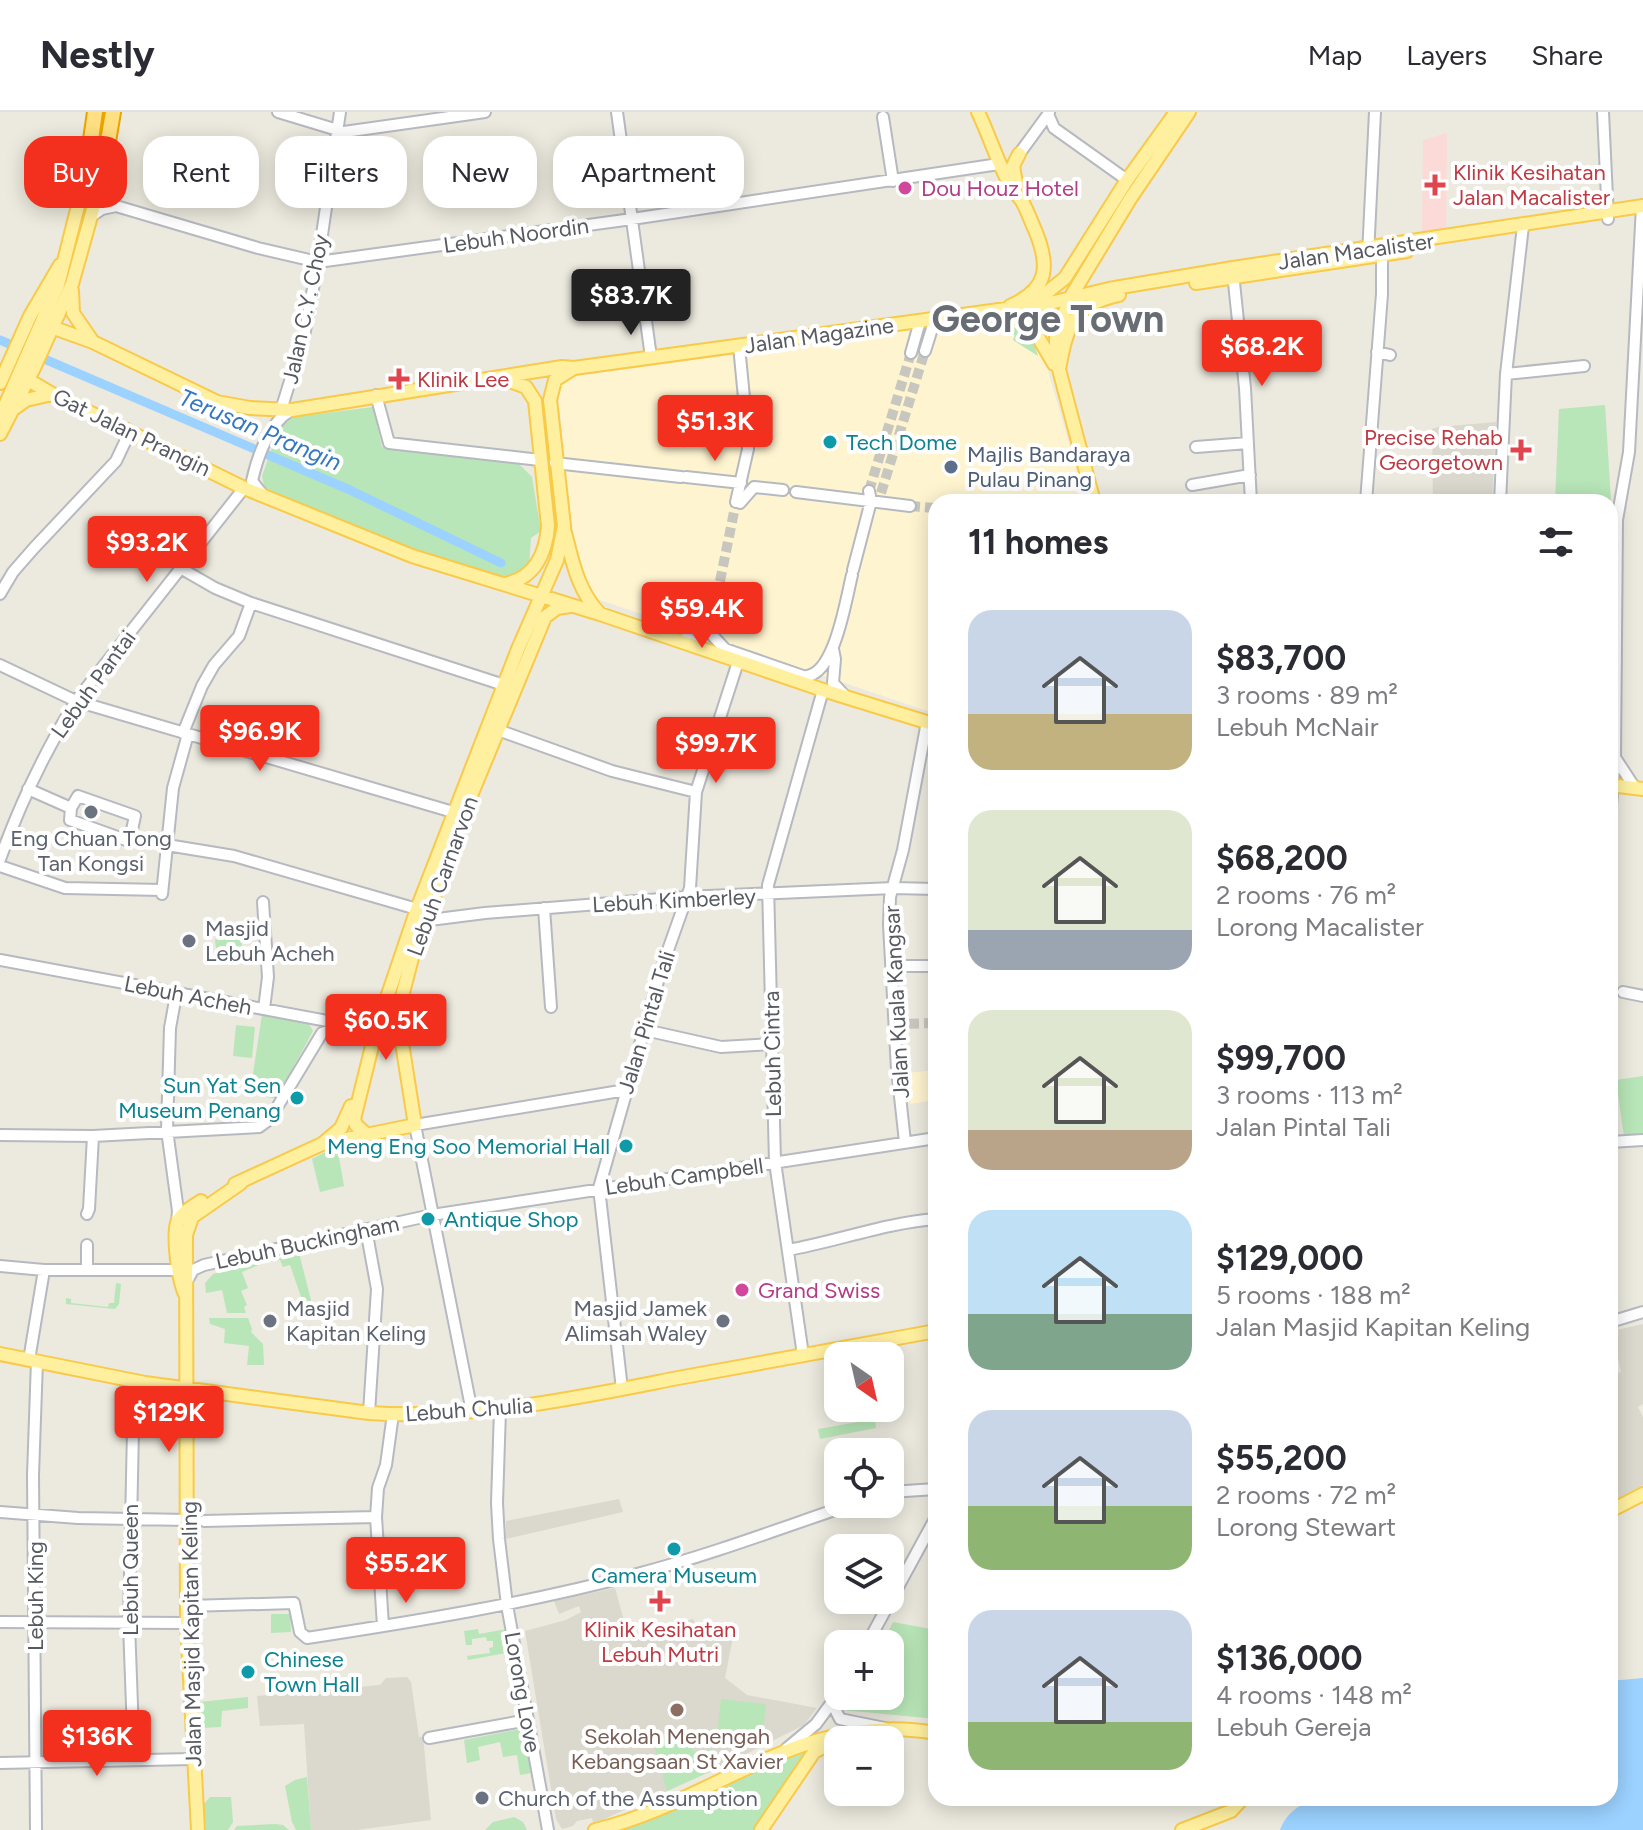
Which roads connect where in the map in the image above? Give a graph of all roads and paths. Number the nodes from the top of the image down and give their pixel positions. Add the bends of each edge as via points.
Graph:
1 (95, 112) edge
2 (113, 112) edge
3 (278, 112) edge
4 (340, 112) edge
5 (485, 112) edge
6 (617, 112) edge
7 (1176, 112) edge
8 (1189, 112) edge
9 (1375, 112) edge
10 (1603, 112) edge
11 (1049, 113) edge
12 (982, 114) edge
13 (883, 117) dead end
14 (1054, 128) junction
15 (337, 130) junction
16 (1038, 130) junction
17 (92, 136) edge
18 (109, 136) edge
19 (990, 138) junction
20 (1019, 154) junction
21 (999, 164) junction
22 (1127, 180) junction
23 (893, 181) junction
24 (1022, 201) junction
25 (77, 208) edge
26 (95, 208) edge
27 (107, 208) edge
28 (123, 208) edge
29 (1641, 211) edge
30 (93, 215) junction
31 (1608, 216) junction
32 (632, 219) junction
33 (1522, 230) junction
34 (1375, 251) junction
35 (62, 262) junction
36 (318, 262) junction
37 (1233, 273) junction
38 (72, 284) junction
39 (1070, 298) junction
40 (1021, 308) junction
41 (999, 310) junction
42 (935, 319) junction
43 (920, 321) junction
44 (48, 326) junction
45 (93, 342) junction
46 (739, 346) junction
47 (925, 351) tunnel mouth
48 (1377, 352) junction
49 (911, 353) tunnel mouth
50 (1390, 355) dead end
51 (651, 357) junction
52 (1584, 366) dead end
53 (574, 368) junction
54 (1059, 369) junction
55 (27, 372) junction
56 (1506, 374) junction
57 (497, 377) junction
58 (0, 383) edge
59 (52, 394) junction
60 (376, 395) junction
61 (287, 410) junction
62 (6, 414) edge
63 (127, 429) junction
64 (0, 434) edge
65 (1248, 443) junction
66 (1196, 447) dead end
67 (540, 460) junction
68 (555, 463) junction
69 (1250, 475) junction
70 (741, 483) junction
71 (1192, 485) dead end
72 (244, 488) junction
73 (783, 490) dead end
74 (796, 492) dead end
75 (881, 493) dead end
76 (1092, 494) edge
77 (1251, 494) edge
78 (1367, 494) edge
79 (1500, 494) edge
80 (263, 496) junction
81 (870, 496) junction
82 (910, 506) tunnel mouth
83 (1618, 514) edge
84 (564, 526) junction
85 (182, 569) junction
86 (503, 585) junction
87 (0, 594) edge
88 (717, 596) tunnel mouth
89 (541, 597) junction
90 (251, 603) junction
91 (573, 606) junction
92 (600, 614) junction
93 (709, 627) junction
94 (675, 640) junction
95 (833, 649) junction
96 (738, 662) junction
97 (0, 665) edge
98 (504, 685) junction
99 (823, 690) junction
100 (846, 697) junction
101 (76, 701) junction
102 (928, 723) edge
103 (498, 730) junction
104 (186, 734) junction
105 (928, 737) edge
106 (1618, 761) edge
107 (1618, 786) edge
108 (1639, 788) edge
109 (28, 789) junction
110 (696, 792) junction
111 (71, 808) junction
112 (453, 812) junction
113 (167, 845) junction
114 (0, 859) edge
115 (0, 866) edge
116 (893, 888) junction
117 (928, 889) edge
118 (768, 895) junction
119 (686, 897) junction
120 (263, 902) dead end
121 (544, 908) junction
122 (418, 917) junction
123 (0, 960) edge
124 (892, 966) junction
125 (928, 966) edge
126 (1623, 992) dead end
127 (176, 995) junction
128 (1643, 996) edge
129 (551, 1007) dead end
130 (264, 1009) junction
131 (317, 1019) junction
132 (348, 1024) junction
133 (376, 1030) junction
134 (645, 1030) junction
135 (322, 1033) junction
136 (772, 1044) junction
137 (361, 1086) junction
138 (626, 1090) junction
139 (415, 1125) junction
140 (167, 1130) junction
141 (366, 1134) junction
142 (0, 1135) edge
143 (93, 1136) junction
144 (928, 1139) edge
145 (1643, 1140) edge
146 (905, 1142) junction
147 (1618, 1142) edge
148 (322, 1144) junction
149 (775, 1162) junction
150 (241, 1183) junction
151 (599, 1188) junction
152 (87, 1214) dead end
153 (432, 1215) junction
154 (928, 1220) edge
155 (177, 1223) junction
156 (366, 1229) junction
157 (87, 1245) dead end
158 (788, 1250) junction
159 (0, 1266) edge
160 (44, 1270) junction
161 (87, 1270) junction
162 (183, 1274) junction
163 (1643, 1312) edge
164 (1618, 1320) edge
165 (928, 1332) edge
166 (0, 1354) edge
167 (803, 1355) junction
168 (33, 1361) junction
169 (134, 1380) junction
170 (187, 1388) junction
171 (622, 1389) junction
172 (500, 1410) junction
173 (472, 1412) junction
174 (369, 1413) junction
175 (393, 1414) junction
176 (928, 1490) edge
177 (904, 1491) edge
178 (1643, 1494) edge
179 (1643, 1502) edge
180 (1618, 1507) edge
181 (0, 1512) edge
182 (824, 1513) edge
183 (35, 1515) junction
184 (1618, 1515) edge
185 (376, 1517) junction
186 (130, 1519) junction
187 (188, 1520) junction
188 (204, 1521) dead end
189 (928, 1532) edge
190 (507, 1605) junction
191 (188, 1606) junction
192 (0, 1622) edge
193 (35, 1622) junction
194 (187, 1623) junction
195 (129, 1624) junction
196 (383, 1626) junction
197 (875, 1630) edge
198 (827, 1710) edge
199 (837, 1710) edge
200 (528, 1720) junction
201 (877, 1726) edge
202 (904, 1730) edge
203 (928, 1732) edge
204 (429, 1738) dead end
205 (824, 1738) edge
206 (824, 1747) edge
207 (786, 1749) junction
208 (193, 1759) junction
209 (134, 1760) junction
210 (0, 1763) edge
211 (36, 1763) junction
212 (1236, 1806) edge
213 (601, 1829) edge
214 (36, 1830) edge
215 (198, 1830) edge
216 (548, 1830) edge
217 (761, 1830) edge
218 (1182, 1830) edge

1 - 17 highway
2 - 18 highway
3 - 15 street
4 - 15 street, Jalan C.Y. Choy
5 - 15 street
6 - 32 street
7 - 22 main road
8 - 39 main road
9 - 34 street
10 - 31 street
11 - 14 street
11 - 16 street
12 - 19 main road
13 - 23 street
14 - 16 street
14 - 22 street
15 - 36 street, Jalan C.Y. Choy
16 - 20 street
19 - 20 main road via 1003,155
19 - 21 main road
20 - 24 main road via 1012,171
21 - 23 street, Lebuh Noordin
21 - 24 main road
22 - 40 main road via 1065,278 1046,296
23 - 32 street, Lebuh Noordin
24 - 41 main road via 1042,249 1045,274 1028,295
25 - 35 main road
26 - 30 main road
27 - 30 street
28 - 36 street
29 - 31 main road, Jalan Macalister
29 - 83 street via 1629,452
30 - 38 main road
31 - 33 main road, Jalan Macalister
32 - 36 street, Lebuh Noordin
32 - 51 street
33 - 34 main road, Jalan Macalister
33 - 56 street
34 - 37 main road, Jalan Macalister
34 - 48 street
35 - 44 main road
35 - 58 main road
36 - 61 street, Jalan C.Y. Choy
37 - 39 main road, Jalan Macalister
37 - 54 main road, Jalan Macalister via 1114,296 1086,307 1067,331
37 - 65 street
38 - 44 main road
38 - 45 main road via 73,313
39 - 40 main road, Jalan Magazine
39 - 54 main road via 1054,346
40 - 41 main road, Jalan Magazine
41 - 42 main road, Jalan Magazine
41 - 54 main road via 1031,325
42 - 43 main road, Jalan Magazine
42 - 47 street
43 - 46 main road, Jalan Magazine
43 - 49 street
44 - 45 main road, Jalan Magazine
44 - 55 main road
45 - 61 main road, Jalan Magazine via 217,402
46 - 51 main road, Jalan Magazine
46 - 70 street via 748,449
48 - 50 street
48 - 78 street
51 - 53 main road, Jalan Magazine
52 - 56 street
53 - 57 main road, Jalan Magazine
53 - 68 main road, Lebuh Carnarvon via 555,380 550,392
54 - 76 main road
55 - 59 main road, Gat Jalan Prangin
55 - 62 main road
56 - 79 street
57 - 60 main road, Jalan Magazine
57 - 67 main road via 520,382 533,395
59 - 62 main road via 26,400
59 - 63 main road, Gat Jalan Prangin
60 - 61 main road, Jalan Magazine
60 - 67 street via 389,443
61 - 80 street, Jalan C.Y. Choy via 261,453 252,481
62 - 64 main road
63 - 72 main road, Gat Jalan Prangin
63 - 87 street via 116,461 13,572
65 - 66 street
65 - 69 street
67 - 86 main road via 547,543 524,577
68 - 70 street
68 - 84 main road, Lebuh Carnarvon
69 - 71 street
69 - 77 street
70 - 73 street via 738,502 754,487
72 - 80 main road, Gat Jalan Prangin
72 - 85 street, Lebuh Pantai
74 - 81 street
75 - 81 street
80 - 86 main road, Gat Jalan Prangin via 412,556
81 - 82 street
81 - 95 street
84 - 89 main road, Lebuh Carnarvon
84 - 92 main road via 580,586
85 - 90 street
85 - 101 street, Lebuh Pantai
86 - 89 main road, Gat Jalan Prangin
88 - 93 street
89 - 91 main road, Gat Jalan Prangin
89 - 98 main road, Lebuh Carnarvon
90 - 98 street
90 - 104 street via 239,636 202,686
91 - 92 main road, Gat Jalan Prangin
91 - 103 main road, Lebuh Carnarvon via 545,617
92 - 94 main road, Gat Jalan Prangin
93 - 94 street via 692,638
93 - 95 street via 725,649 803,676 818,673
94 - 96 main road, Gat Jalan Prangin
95 - 100 street via 833,683
96 - 99 main road, Gat Jalan Prangin
96 - 110 street, Jalan Pintal Tali
97 - 101 street
98 - 112 main road, Lebuh Carnarvon
99 - 100 main road, Gat Jalan Prangin
99 - 118 street, Lebuh Cintra
100 - 102 main road, Gat Jalan Prangin
101 - 104 street
101 - 109 street, Lebuh Pantai
103 - 110 street via 612,771
103 - 122 main road, Lebuh Carnarvon
104 - 112 street
104 - 113 street
105 - 116 street, Jalan Kuala Kangsar
106 - 108 street
107 - 108 main road
109 - 111 street
109 - 114 street, Lebuh Pantai
110 - 119 street, Jalan Pintal Tali
111 - 111 street via 78,796 133,815 131,837 126,840 71,821
112 - 122 main road, Lebuh Carnarvon
113 - 115 street via 162,894 65,888
113 - 122 street via 234,856
116 - 117 street, Lebuh Kimberley
116 - 118 street, Lebuh Kimberley
116 - 124 street, Jalan Kuala Kangsar
118 - 119 street, Lebuh Kimberley
118 - 136 street, Lebuh Cintra
119 - 121 street, Lebuh Kimberley
119 - 134 street, Jalan Pintal Tali
120 - 130 street via 268,977
121 - 122 street, Lebuh Kimberley
121 - 129 street
122 - 133 main road, Lebuh Carnarvon
122 - 139 main road, Lebuh Carnarvon via 398,1018
123 - 127 street, Lebuh Acheh
124 - 125 street
124 - 146 street, Jalan Kuala Kangsar
126 - 128 street
127 - 130 street, Lebuh Acheh
127 - 140 street, Jalan Masjid Kapitan Keling
130 - 131 street, Lebuh Acheh
131 - 132 street, Lebuh Acheh
131 - 135 street
132 - 133 street, Lebuh Acheh
132 - 135 street
133 - 137 main road, Lebuh Carnarvon
134 - 136 street via 721,1047
134 - 138 street, Jalan Pintal Tali
135 - 140 street via 266,1123 247,1129
136 - 149 street, Lebuh Cintra
137 - 141 main road, Lebuh Carnarvon via 354,1119
137 - 148 main road, Lebuh Carnarvon via 345,1123
138 - 139 street
138 - 151 street, Jalan Pintal Tali
139 - 141 main road
139 - 153 street, Lebuh Carnarvon
140 - 143 street
140 - 155 street, Jalan Masjid Kapitan Keling
141 - 148 main road
142 - 143 street
143 - 152 street
144 - 146 street, Lebuh Campbell
145 - 147 street
146 - 149 street, Lebuh Campbell
148 - 150 main road
149 - 151 street, Lebuh Campbell
149 - 158 street, Lebuh Cintra
150 - 155 main road via 198,1203
150 - 162 main road, Jalan Masjid Kapitan Keling via 192,1217
151 - 153 street, Lebuh Campbell
151 - 171 street, Jalan Pintal Tali
153 - 156 street, Lebuh Buckingham
153 - 173 street, Lebuh Carnarvon
154 - 158 street
155 - 162 main road, Jalan Masjid Kapitan Keling
156 - 162 street, Lebuh Buckingham
156 - 174 street via 377,1289
157 - 161 street
158 - 167 street, Lebuh Cintra
159 - 160 street
160 - 161 street
160 - 168 street, Lebuh King
161 - 162 street
162 - 170 main road, Jalan Masjid Kapitan Keling via 179,1281 185,1294
163 - 164 street
165 - 167 main road, Lebuh Chulia
166 - 168 main road, Lebuh Chulia
167 - 171 main road, Lebuh Chulia
168 - 169 main road, Lebuh Chulia
168 - 183 street, Lebuh King
169 - 170 main road, Lebuh Chulia
169 - 186 street, Lebuh Queen
170 - 174 main road, Lebuh Chulia
170 - 187 main road, Jalan Masjid Kapitan Keling
171 - 172 main road, Lebuh Chulia
172 - 173 main road, Lebuh Chulia
172 - 190 street, Lorong Love via 498,1523
173 - 175 main road, Lebuh Chulia
174 - 175 main road, Lebuh Chulia
175 - 185 street
176 - 177 street
178 - 180 main road
179 - 184 main road
181 - 183 street
182 - 190 street via 682,1561
183 - 186 street
183 - 193 street, Lebuh King
185 - 188 street
185 - 196 street
186 - 187 street
186 - 195 street, Lebuh Queen
187 - 191 main road, Jalan Masjid Kapitan Keling
189 - 197 street
190 - 196 street
190 - 200 street, Lorong Love
191 - 194 main road, Jalan Masjid Kapitan Keling
191 - 196 street via 294,1603 300,1632 307,1638
192 - 193 street
193 - 195 street
193 - 211 street, Lebuh King
194 - 195 street
194 - 208 main road, Jalan Masjid Kapitan Keling
195 - 209 street, Lebuh Queen
198 - 207 street
199 - 201 street via 840,1719
200 - 204 street
200 - 216 street, Lorong Love
202 - 203 main road
205 - 207 main road
206 - 217 main road via 814,1752
207 - 213 main road
208 - 209 street
208 - 215 main road, Jalan Masjid Kapitan Keling
209 - 211 street
210 - 211 street
211 - 214 street, Lebuh King
212 - 218 main road

